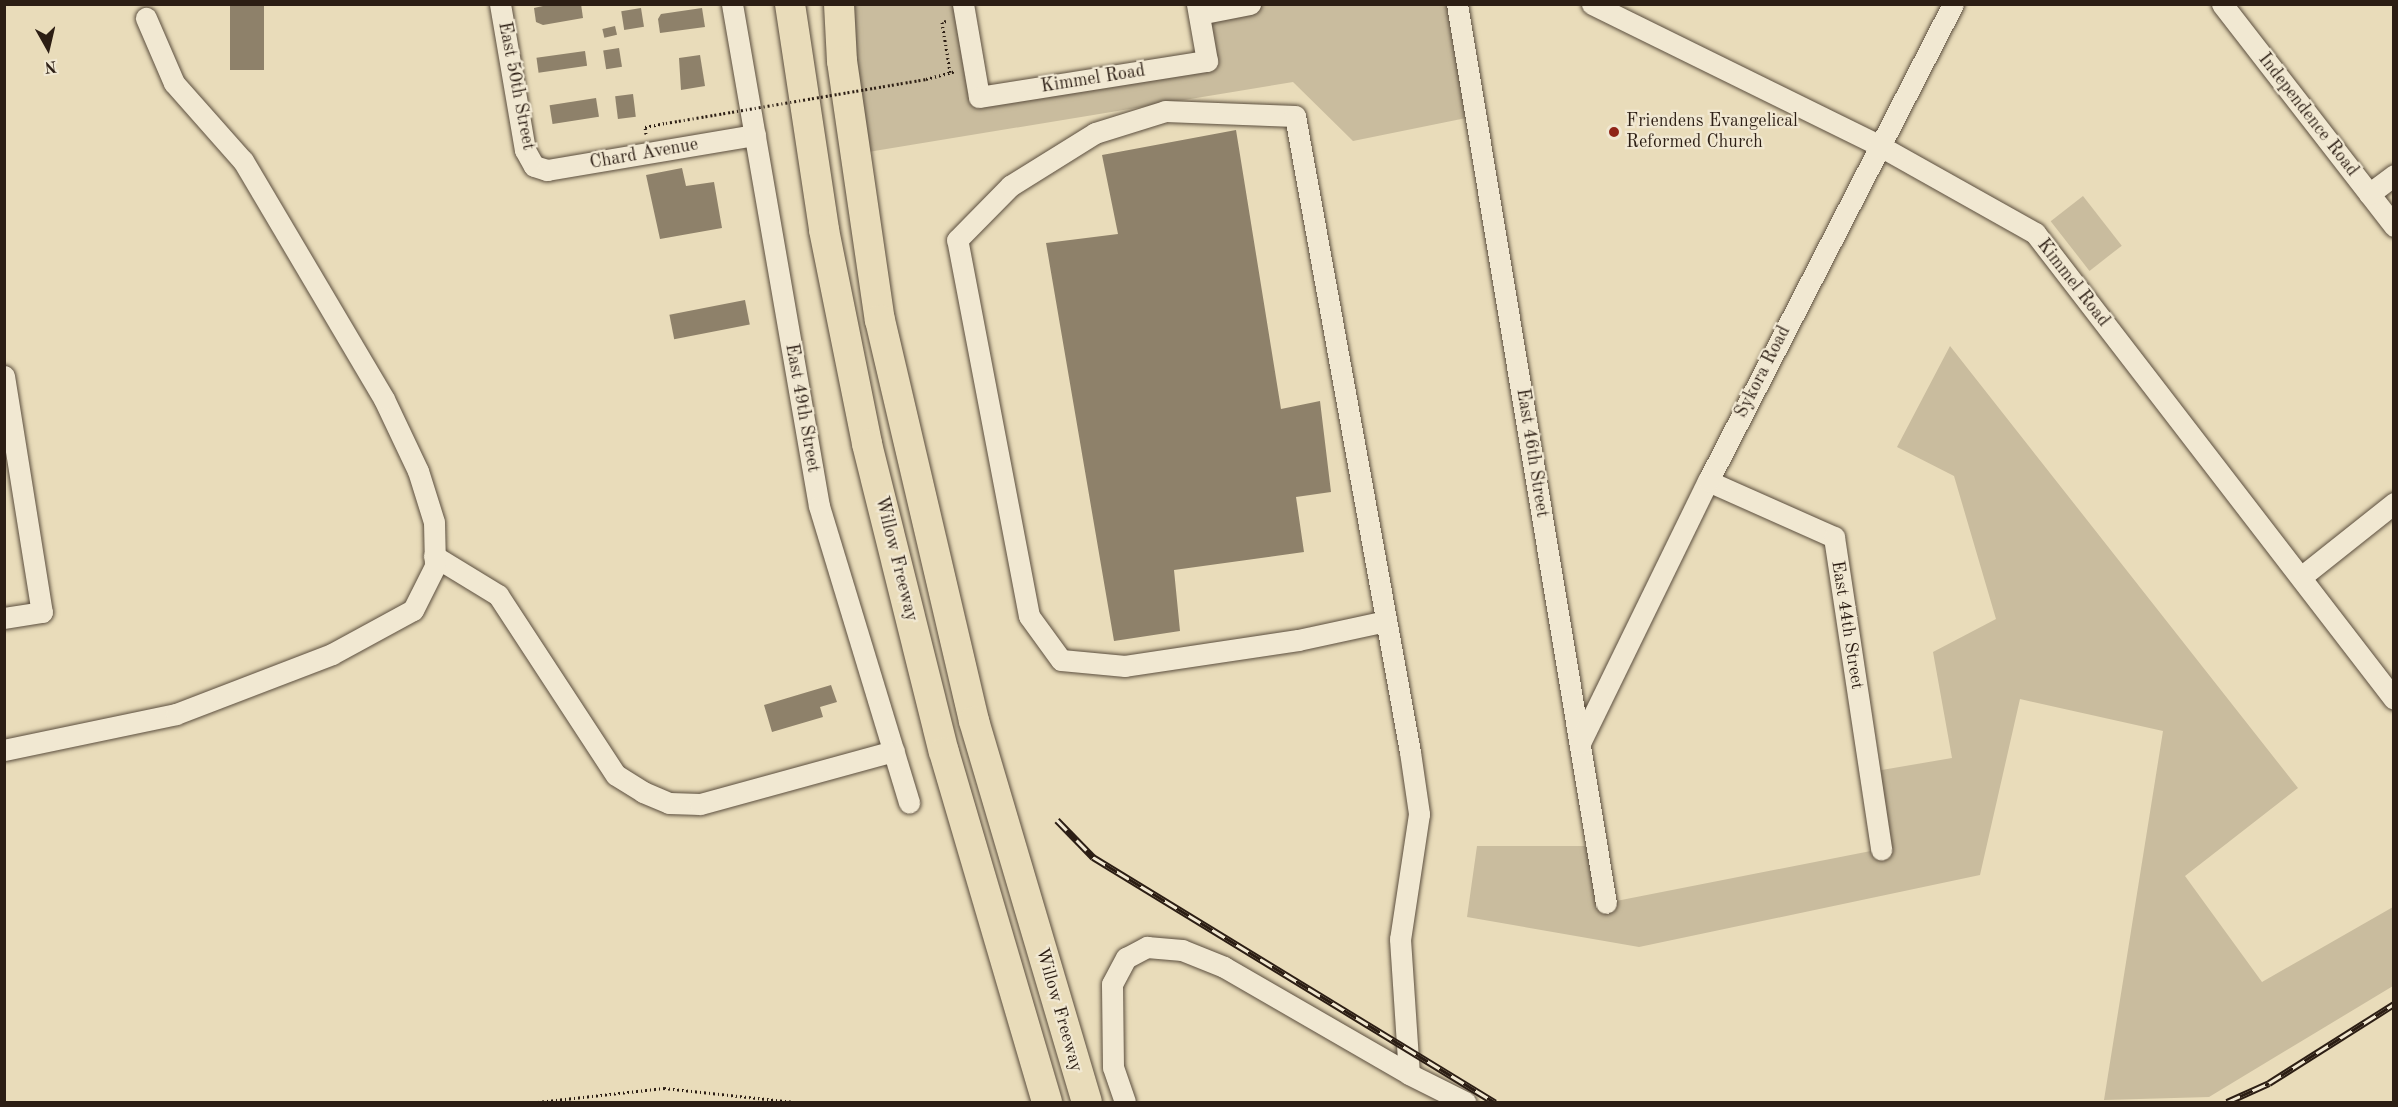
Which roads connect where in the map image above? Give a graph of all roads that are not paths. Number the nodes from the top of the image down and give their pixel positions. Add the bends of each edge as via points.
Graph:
1 (500, 4) edge
2 (732, 4) edge
3 (790, 4) edge
4 (838, 4) edge
5 (1250, 4) edge
6 (1457, 4) edge
7 (1592, 4) edge
8 (1953, 4) edge
9 (2222, 4) edge
10 (1198, 9) edge
11 (958, 13) edge
12 (146, 18) dead end
13 (754, 135) junction
14 (1880, 146) junction
15 (534, 166) joint
16 (2394, 175) edge
17 (2369, 194) junction
18 (2394, 226) edge
19 (4, 376) edge
20 (1708, 481) junction
21 (2394, 503) edge
22 (435, 556) junction
23 (2301, 577) junction
24 (4, 618) edge
25 (1386, 621) junction
26 (2394, 699) edge
27 (1580, 743) junction
28 (4, 750) edge
29 (894, 751) junction
30 (909, 802) dead end
31 (1881, 849) dead end
32 (1606, 903) dead end
33 (1409, 1074) junction
34 (1047, 1102) edge
35 (1087, 1102) edge
36 (1125, 1102) edge
37 (1465, 1102) edge

1 - 15 street, East 50th Street via 525,150
2 - 13 street, East 49th Street
3 - 34 highway, Willow Freeway via 824,230 867,444 944,752
4 - 35 highway, Willow Freeway via 842,61 880,320 974,721
5 - 10 street
6 - 27 street, East 46th Street
7 - 14 street, Kimmel Road
8 - 14 street, Sykora Road
9 - 17 street, Independence Road
10 - 11 street, Kimmel Road via 1208,61 978,97
12 - 22 street via 174,83 243,161 384,399 422,481 434,522
13 - 15 street, Chard Avenue via 548,170
13 - 29 street, East 49th Street via 819,506
14 - 20 street, Sykora Road
14 - 23 street, Kimmel Road via 2035,233
16 - 17 street
17 - 18 street, Independence Road
19 - 24 street via 42,612
20 - 27 street, Sykora Road
20 - 31 street, East 44th Street via 1834,537
21 - 23 street
22 - 28 street via 435,566 414,610 332,654 176,714
22 - 29 street via 498,595 616,775 643,792 669,803 700,804
23 - 26 street, Kimmel Road
25 - 25 street via 1294,116 1166,111 1095,133 1010,186 957,240 1029,616 1061,660 1125,666 1298,640
25 - 33 street via 1419,814 1400,939
27 - 32 street, East 46th Street
29 - 30 street, East 49th Street
33 - 36 street via 1224,967 1182,950 1147,947 1126,958 1112,984 1113,1067
33 - 37 street

